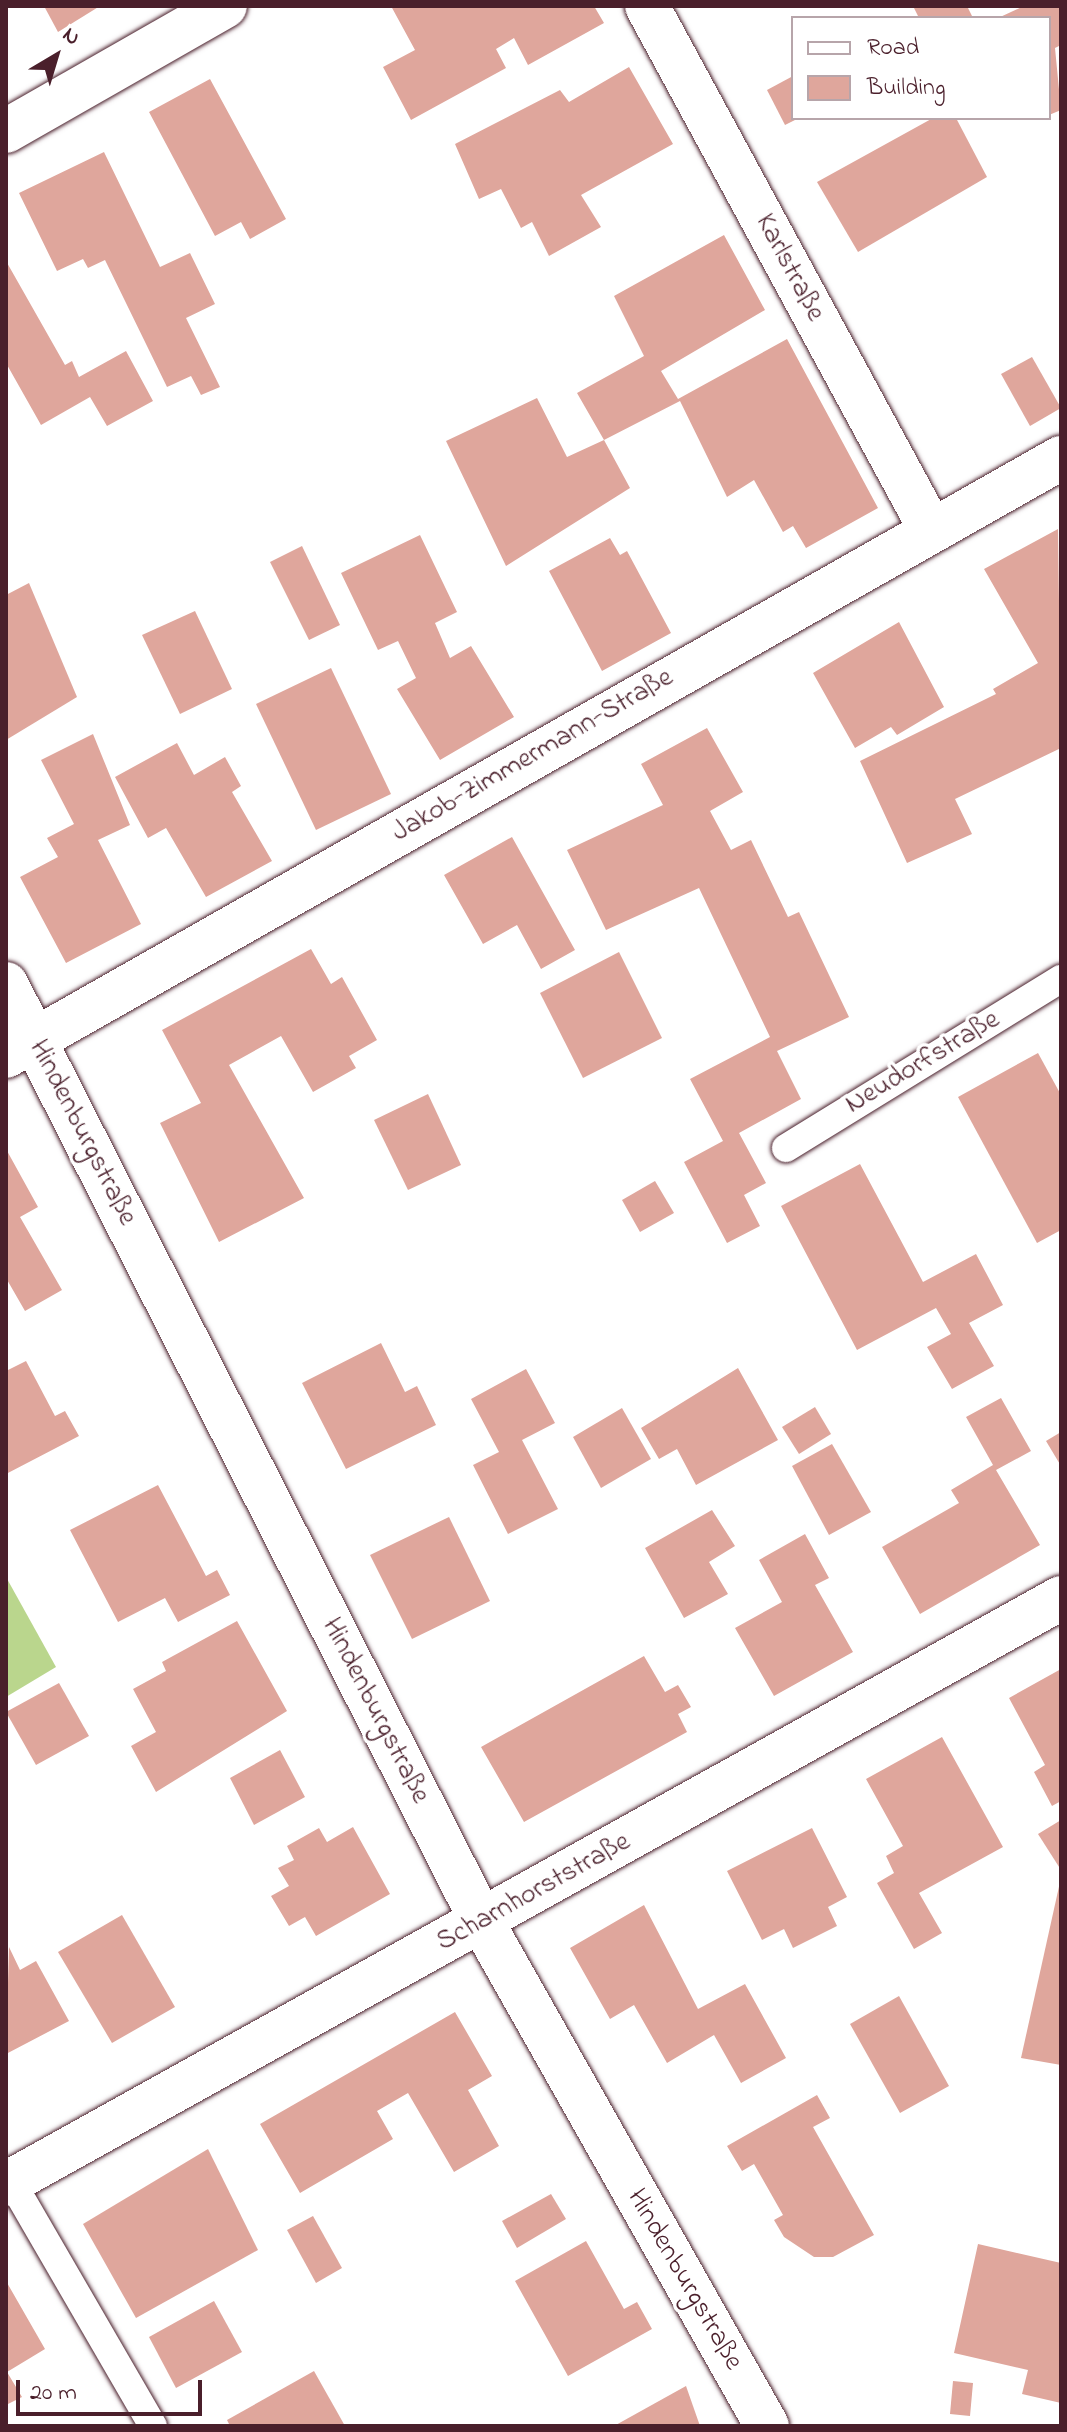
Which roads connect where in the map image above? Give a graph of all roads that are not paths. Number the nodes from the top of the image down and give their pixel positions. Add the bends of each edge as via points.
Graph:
1 (225, 6) edge
2 (647, 6) edge
3 (6, 131) edge
4 (1061, 458) edge
5 (931, 530) junction
6 (1061, 979) edge
7 (6, 984) edge
8 (20, 1047) edge
9 (786, 1148) dead end
10 (1061, 1598) edge
11 (482, 1922) junction
12 (9, 2183) edge
13 (153, 2426) edge
14 (767, 2426) edge

1 - 3 street
2 - 5 street, Karlstraße
4 - 5 street, Jakob-Zimmermann-Straße
5 - 8 street, Jakob-Zimmermann-Straße
6 - 9 lane, Neudorfstraße
7 - 8 street, Hindenburgstraße
8 - 11 street, Hindenburgstraße
10 - 11 street, Scharnhorststraße
11 - 12 street, Scharnhorststraße
11 - 14 street, Hindenburgstraße
12 - 13 lane

